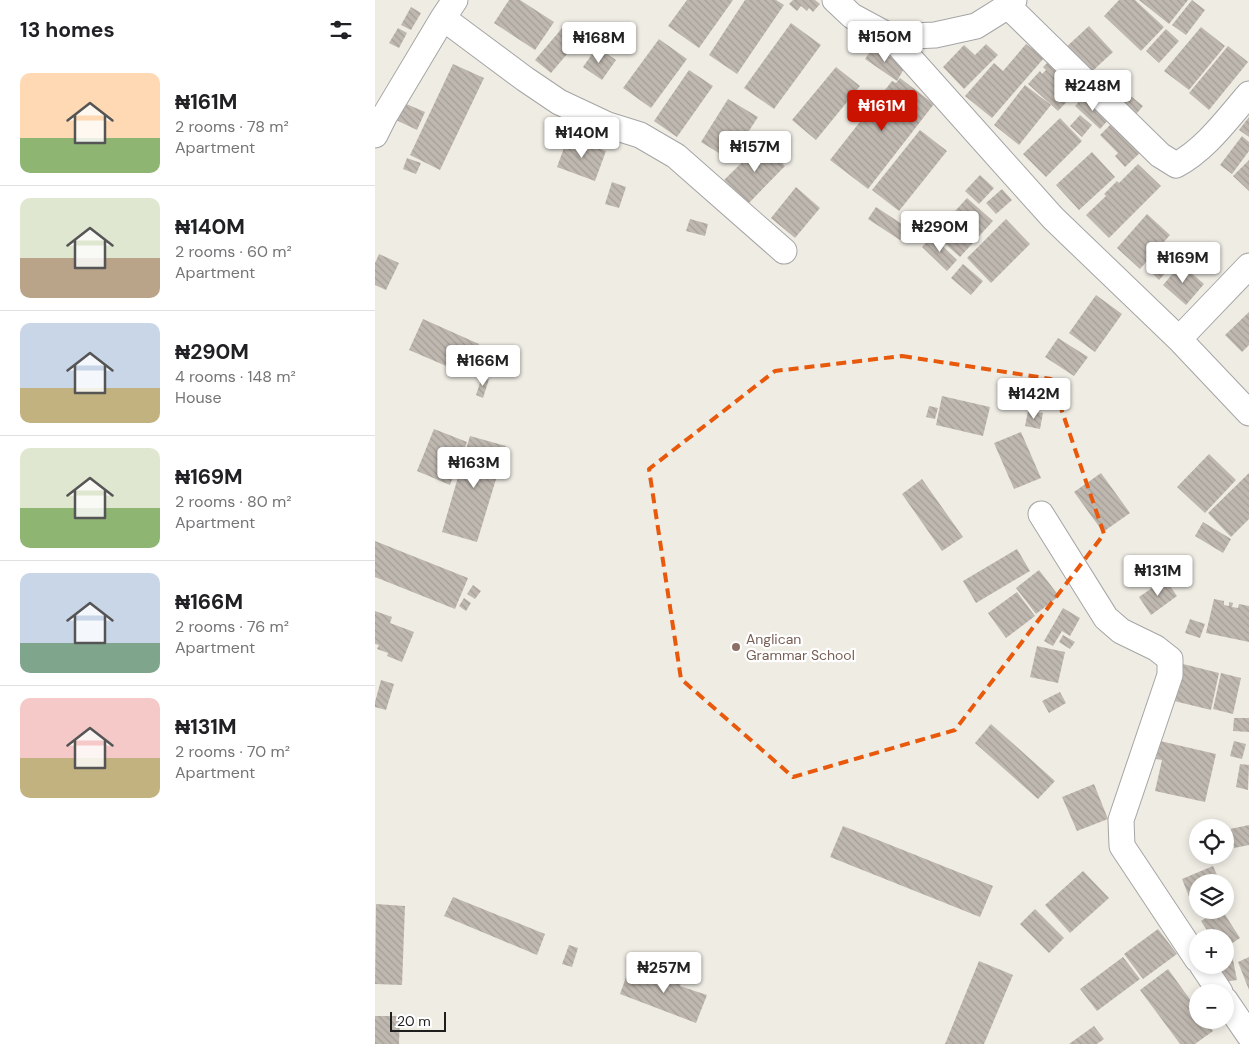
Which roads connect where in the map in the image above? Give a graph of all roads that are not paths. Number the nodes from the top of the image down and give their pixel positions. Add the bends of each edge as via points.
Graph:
1 (835, 0) edge
2 (1011, 3) edge
3 (449, 9) edge
4 (891, 37) junction
5 (1249, 94) edge
6 (375, 135) edge
7 (785, 251) dead end
8 (1249, 266) edge
9 (1179, 339) junction
10 (1249, 413) edge
11 (1041, 514) dead end
12 (1189, 947) edge
13 (1234, 1013) edge
14 (1249, 1035) edge

1 - 4 street via 852,16
2 - 4 street via 976,26 935,35
2 - 5 street via 1159,155 1176,165 1205,143
3 - 6 street
3 - 7 street via 525,79 559,102 608,125 640,135 676,156
4 - 9 street via 1053,218
8 - 9 street
9 - 10 street
11 - 12 street via 1106,618 1121,631 1156,648 1170,659 1170,675 1121,820 1122,846
13 - 14 street

